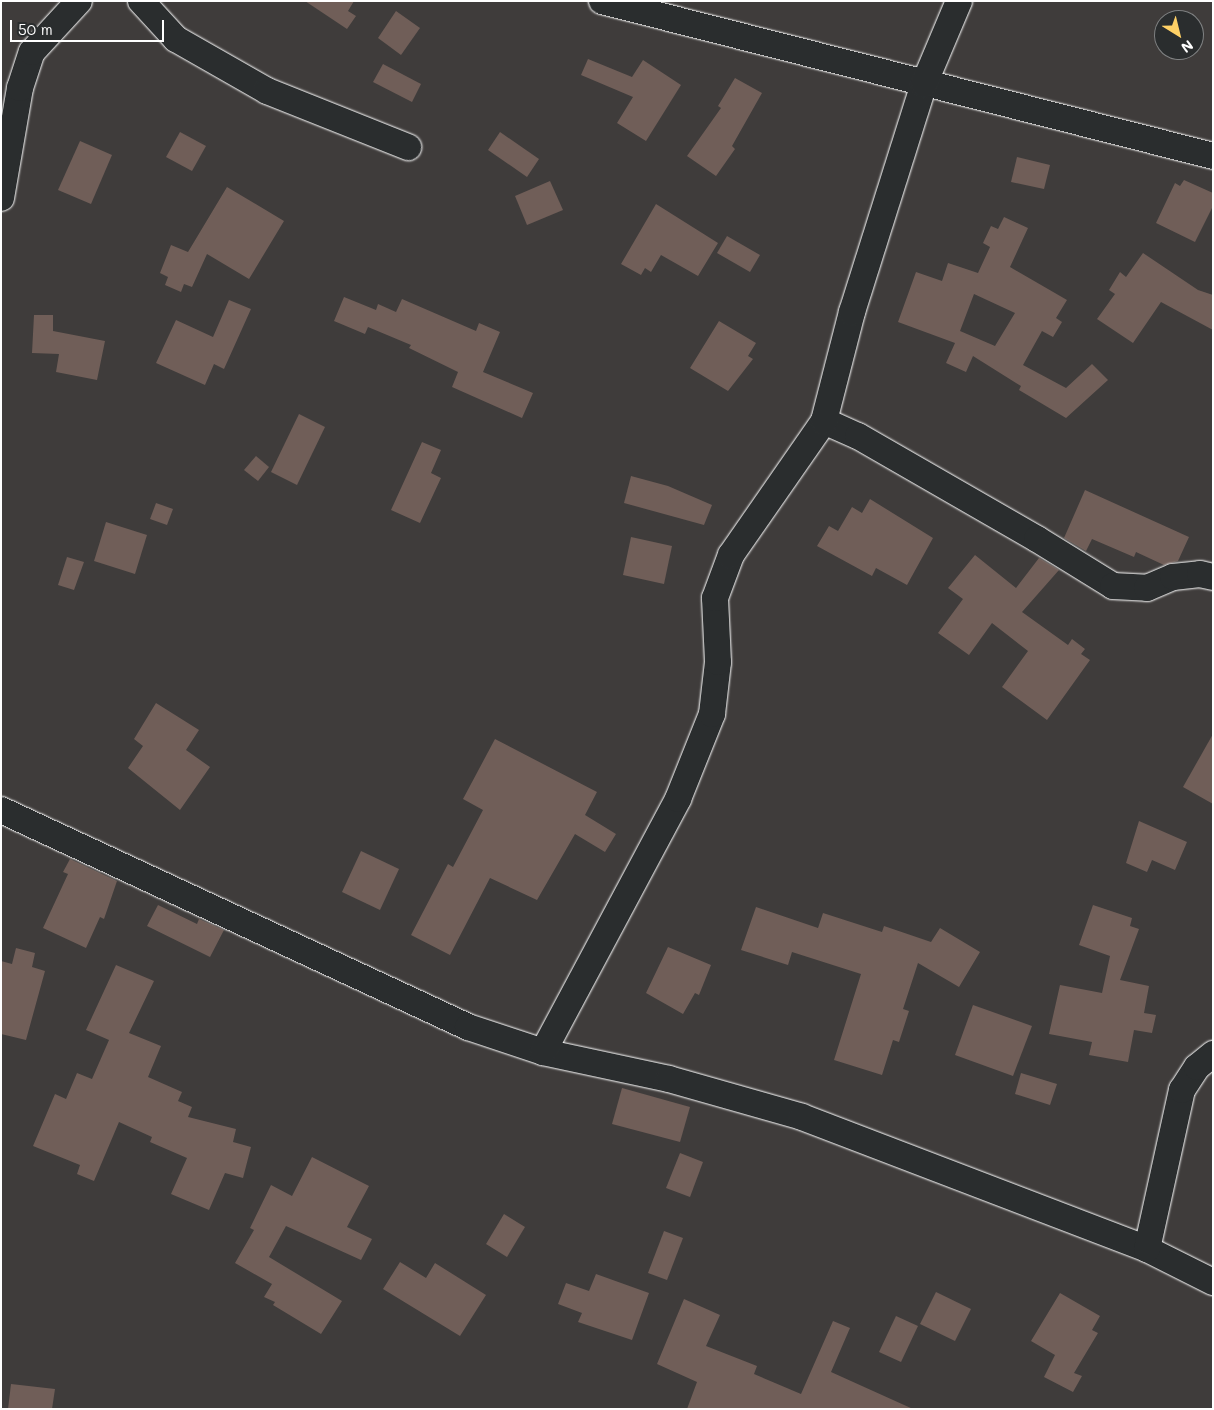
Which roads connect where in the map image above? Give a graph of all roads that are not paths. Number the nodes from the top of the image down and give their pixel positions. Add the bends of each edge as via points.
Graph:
1 (79, 1) edge
2 (141, 1) edge
3 (602, 1) edge
4 (959, 1) edge
5 (924, 84) junction
6 (408, 147) dead end
7 (1213, 156) edge
8 (1, 198) edge
9 (824, 421) junction
10 (1213, 578) edge
11 (1, 810) edge
12 (543, 1052) junction
13 (1213, 1054) edge
14 (1147, 1248) junction
15 (1213, 1282) edge

1 - 8 street via 32,52 20,88
2 - 6 street via 176,39 219,65 316,114
3 - 5 street
4 - 5 street
5 - 7 street
5 - 9 street via 852,312
9 - 10 street via 858,436 1037,538 1112,586 1147,588 1173,578 1200,574
9 - 12 street via 731,554 715,598 718,662 712,714 678,799
11 - 12 street via 468,1028
12 - 14 street via 669,1079 802,1117
13 - 14 street via 1197,1067 1182,1090
14 - 15 street

